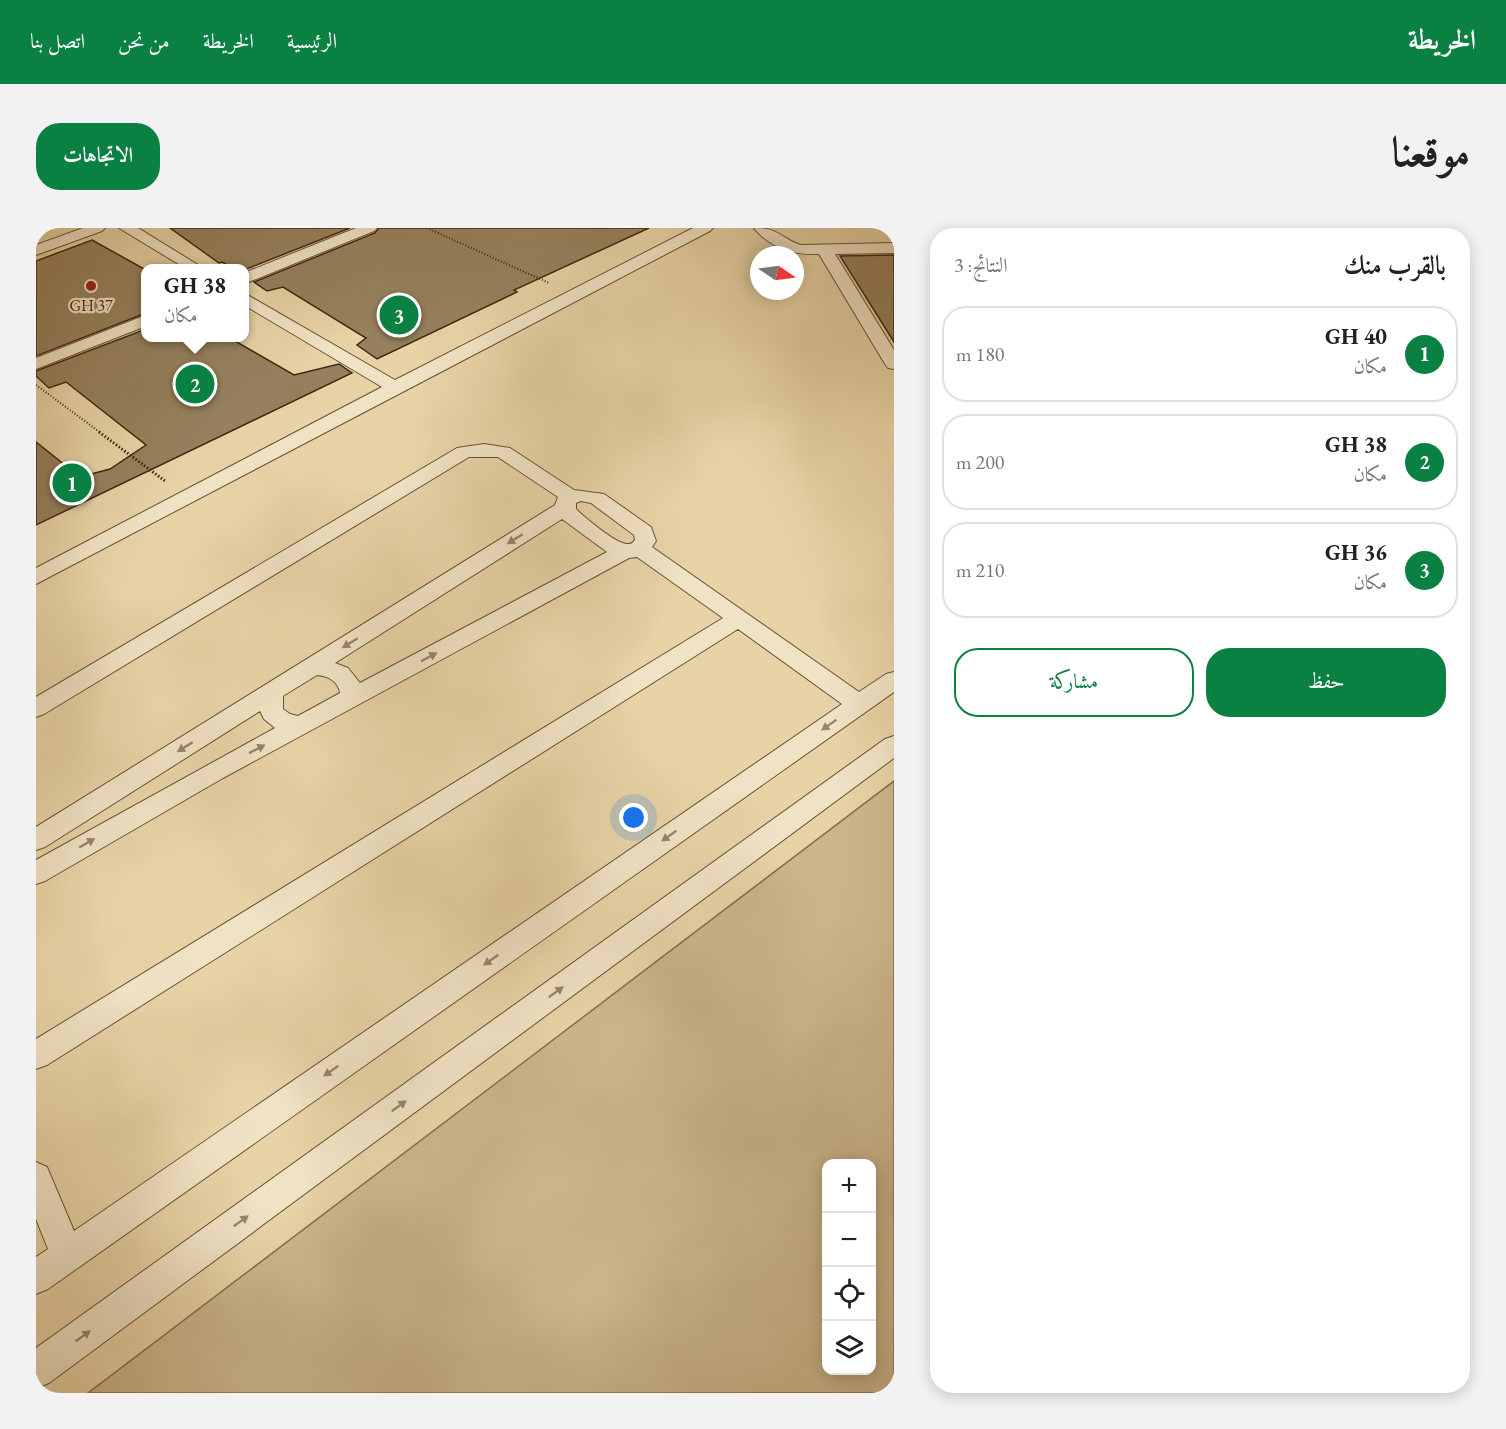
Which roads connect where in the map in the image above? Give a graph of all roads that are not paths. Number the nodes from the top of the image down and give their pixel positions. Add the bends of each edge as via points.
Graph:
1 (97, 228) edge
2 (126, 228) edge
3 (369, 228) edge
4 (705, 228) edge
5 (762, 228) edge
6 (894, 248) edge
7 (36, 250) edge
8 (825, 250) junction
9 (188, 264) edge
10 (249, 277) edge
11 (249, 301) edge
12 (141, 322) edge
13 (36, 364) edge
14 (894, 364) edge
15 (394, 387) junction
16 (568, 503) junction
17 (632, 550) junction
18 (36, 577) edge
19 (738, 620) junction
20 (313, 666) junction
21 (894, 680) edge
22 (274, 691) junction
23 (352, 698) junction
24 (859, 704) junction
25 (36, 708) edge
26 (302, 725) junction
27 (894, 745) edge
28 (36, 840) edge
29 (36, 873) edge
30 (36, 1055) edge
31 (36, 1178) edge
32 (67, 1255) junction
33 (36, 1276) edge
34 (36, 1370) edge

1 - 7 street
2 - 9 street
3 - 10 street
4 - 15 street
5 - 8 street via 798,250
6 - 8 street
8 - 14 street
11 - 15 street
12 - 13 street
15 - 18 street
16 - 17 street via 610,547
16 - 17 street via 587,495 597,498 644,532 646,541
16 -> 20 street
16 - 25 street via 503,452 464,452
17 - 19 street
23 -> 17 street
19 - 24 street
19 - 30 street
20 - 22 street
20 - 23 street via 345,677
21 - 24 street
22 - 26 street via 270,698 272,713 284,722
22 -> 28 street
23 - 26 street
24 -> 32 street
29 -> 26 street
34 -> 27 street
31 - 32 street
32 - 33 street

